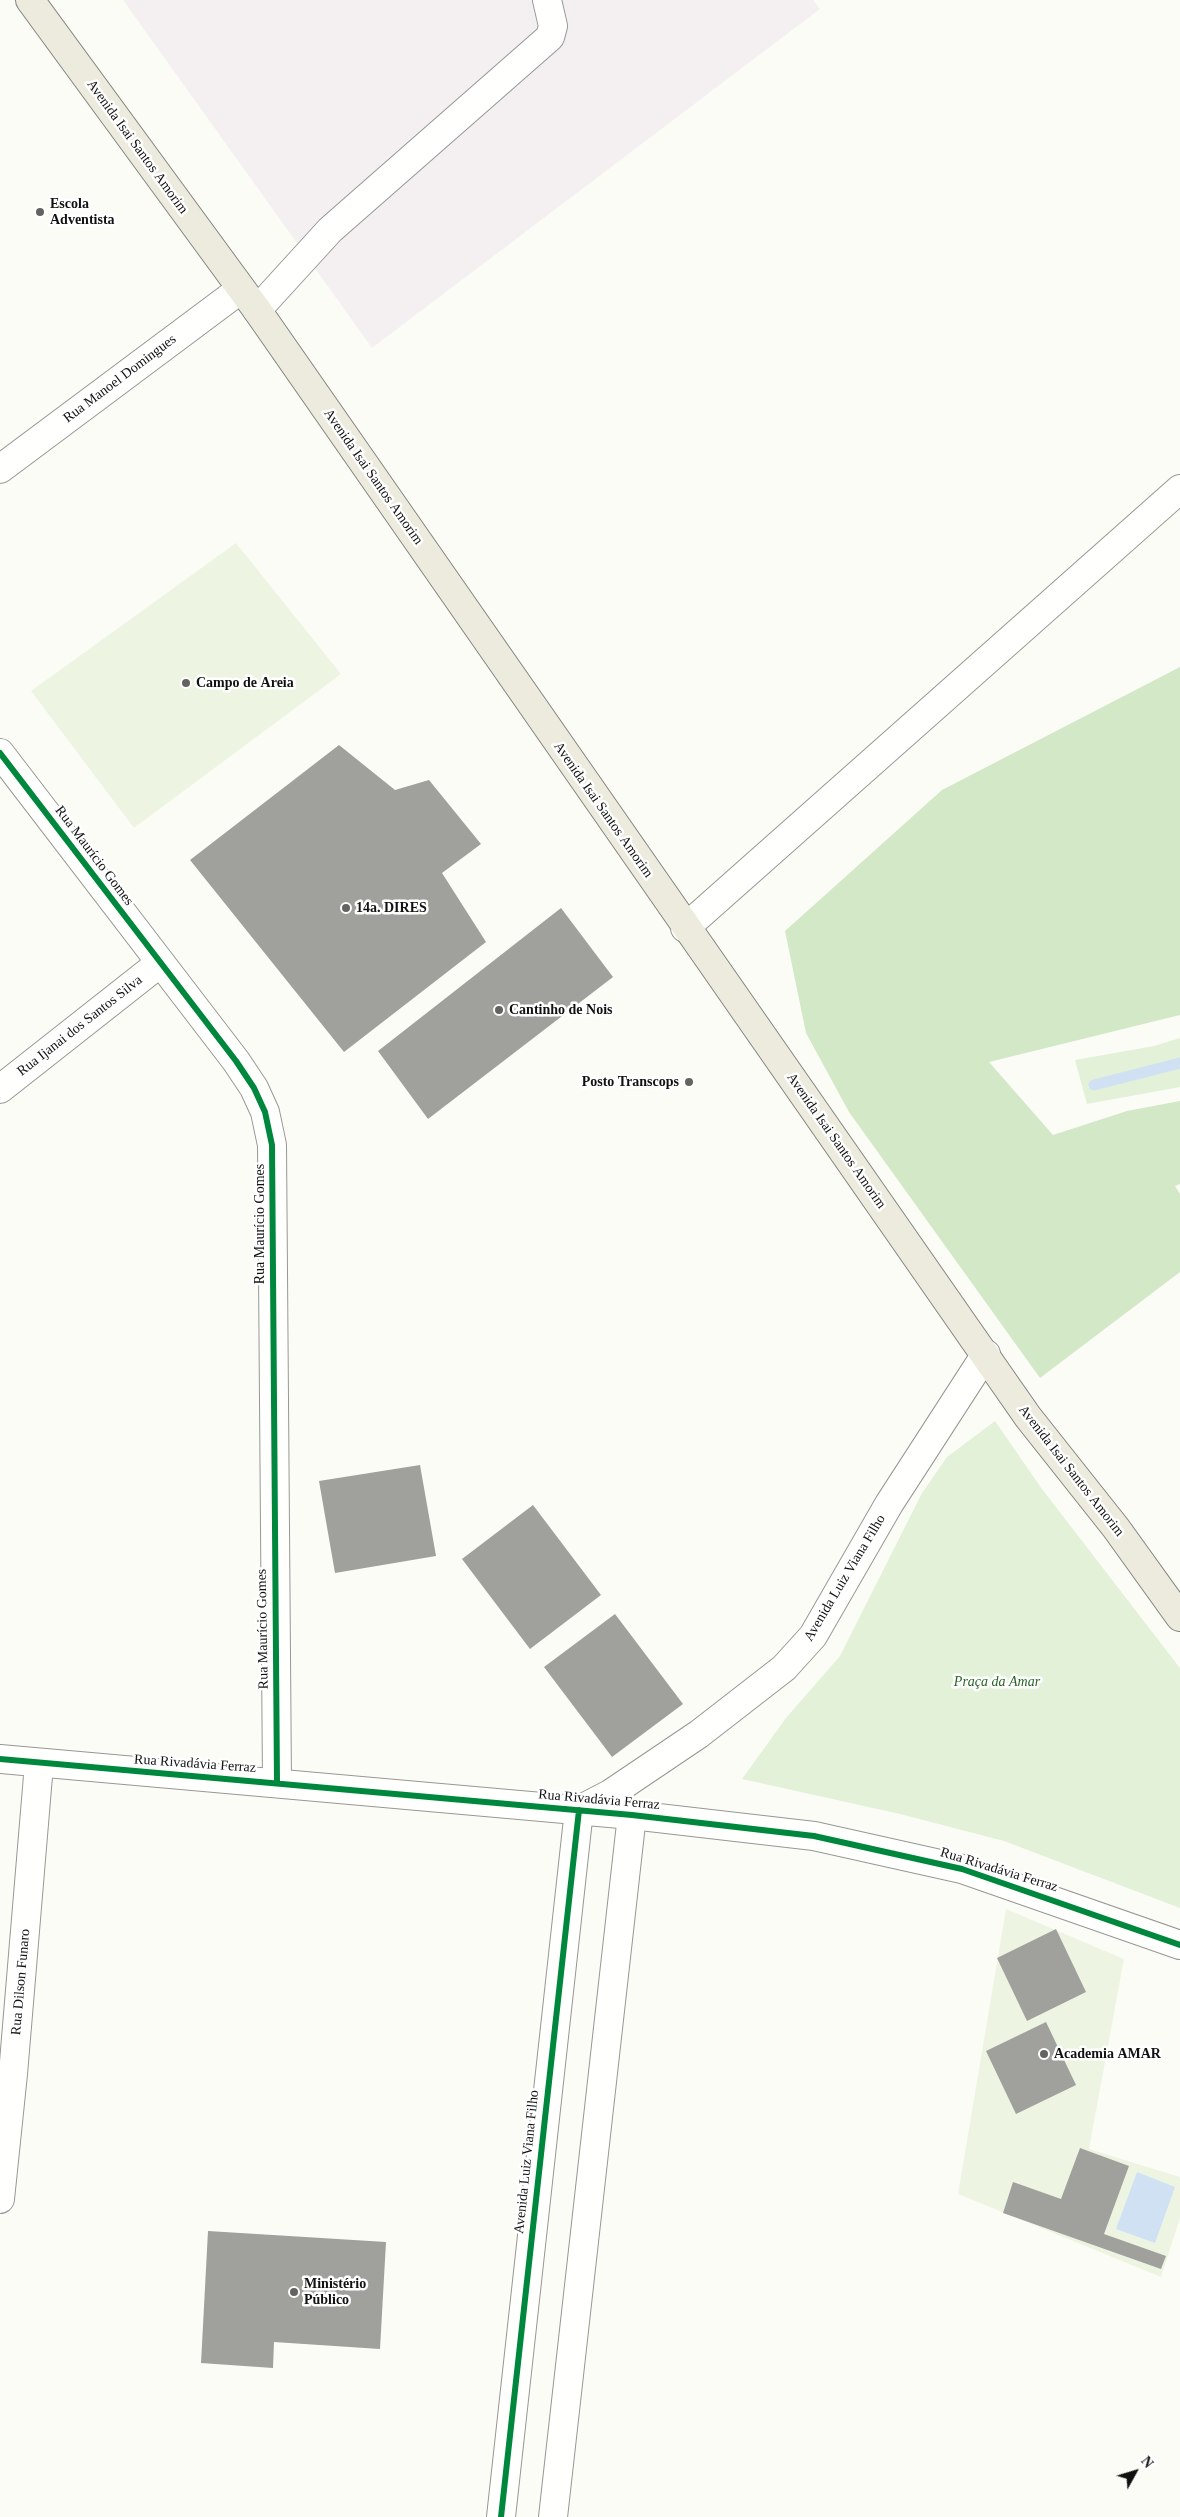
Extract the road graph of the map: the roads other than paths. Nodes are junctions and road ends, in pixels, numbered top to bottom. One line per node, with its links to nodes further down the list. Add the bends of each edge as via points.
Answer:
1 (30, 0): 3 (main road, Avenida Isai Santos Amorim)
2 (547, 0): 3 (street, Rua Manoel Domingues, via 554,26 550,37)
3 (249, 300): 4 (street, Rua Manoel Domingues); 7 (main road, Avenida Isai Santos Amorim)
4 (0, 469)
5 (1179, 487): 7 (street)
6 (0, 753): 8 (street, Rua Maurício Gomes)
7 (685, 928): 10 (main road, Avenida Isai Santos Amorim)
8 (160, 962): 9 (street, Rua Ijanai dos Santos Silva); 14 (street, Rua Maurício Gomes, via 254,1088 265,1112 272,1145)
9 (0, 1089)
10 (986, 1354): 11 (main road, Avenida Isai Santos Amorim, via 1028,1417 1116,1528); 15 (street, Avenida Luiz Viana Filho, via 889,1504 813,1636 784,1668 699,1734)
11 (1180, 1617)
12 (0, 1759): 13 (street, Rua Rivadávia Ferraz)
13 (39, 1764): 14 (street, Rua Rivadávia Ferraz); 19 (street, Rua Dilson Funaro)
14 (277, 1783): 16 (street, Rua Rivadávia Ferraz)
15 (610, 1794): 16 (street, Avenida Luiz Viana Filho); 17 (street)
16 (579, 1810): 17 (street, Rua Rivadávia Ferraz); 20 (street, Avenida Luiz Viana Filho)
17 (632, 1815): 18 (street, Rua Rivadávia Ferraz, via 814,1836 962,1869); 21 (street)
18 (1180, 1945)
19 (0, 2200)
20 (501, 2517)
21 (553, 2517)

